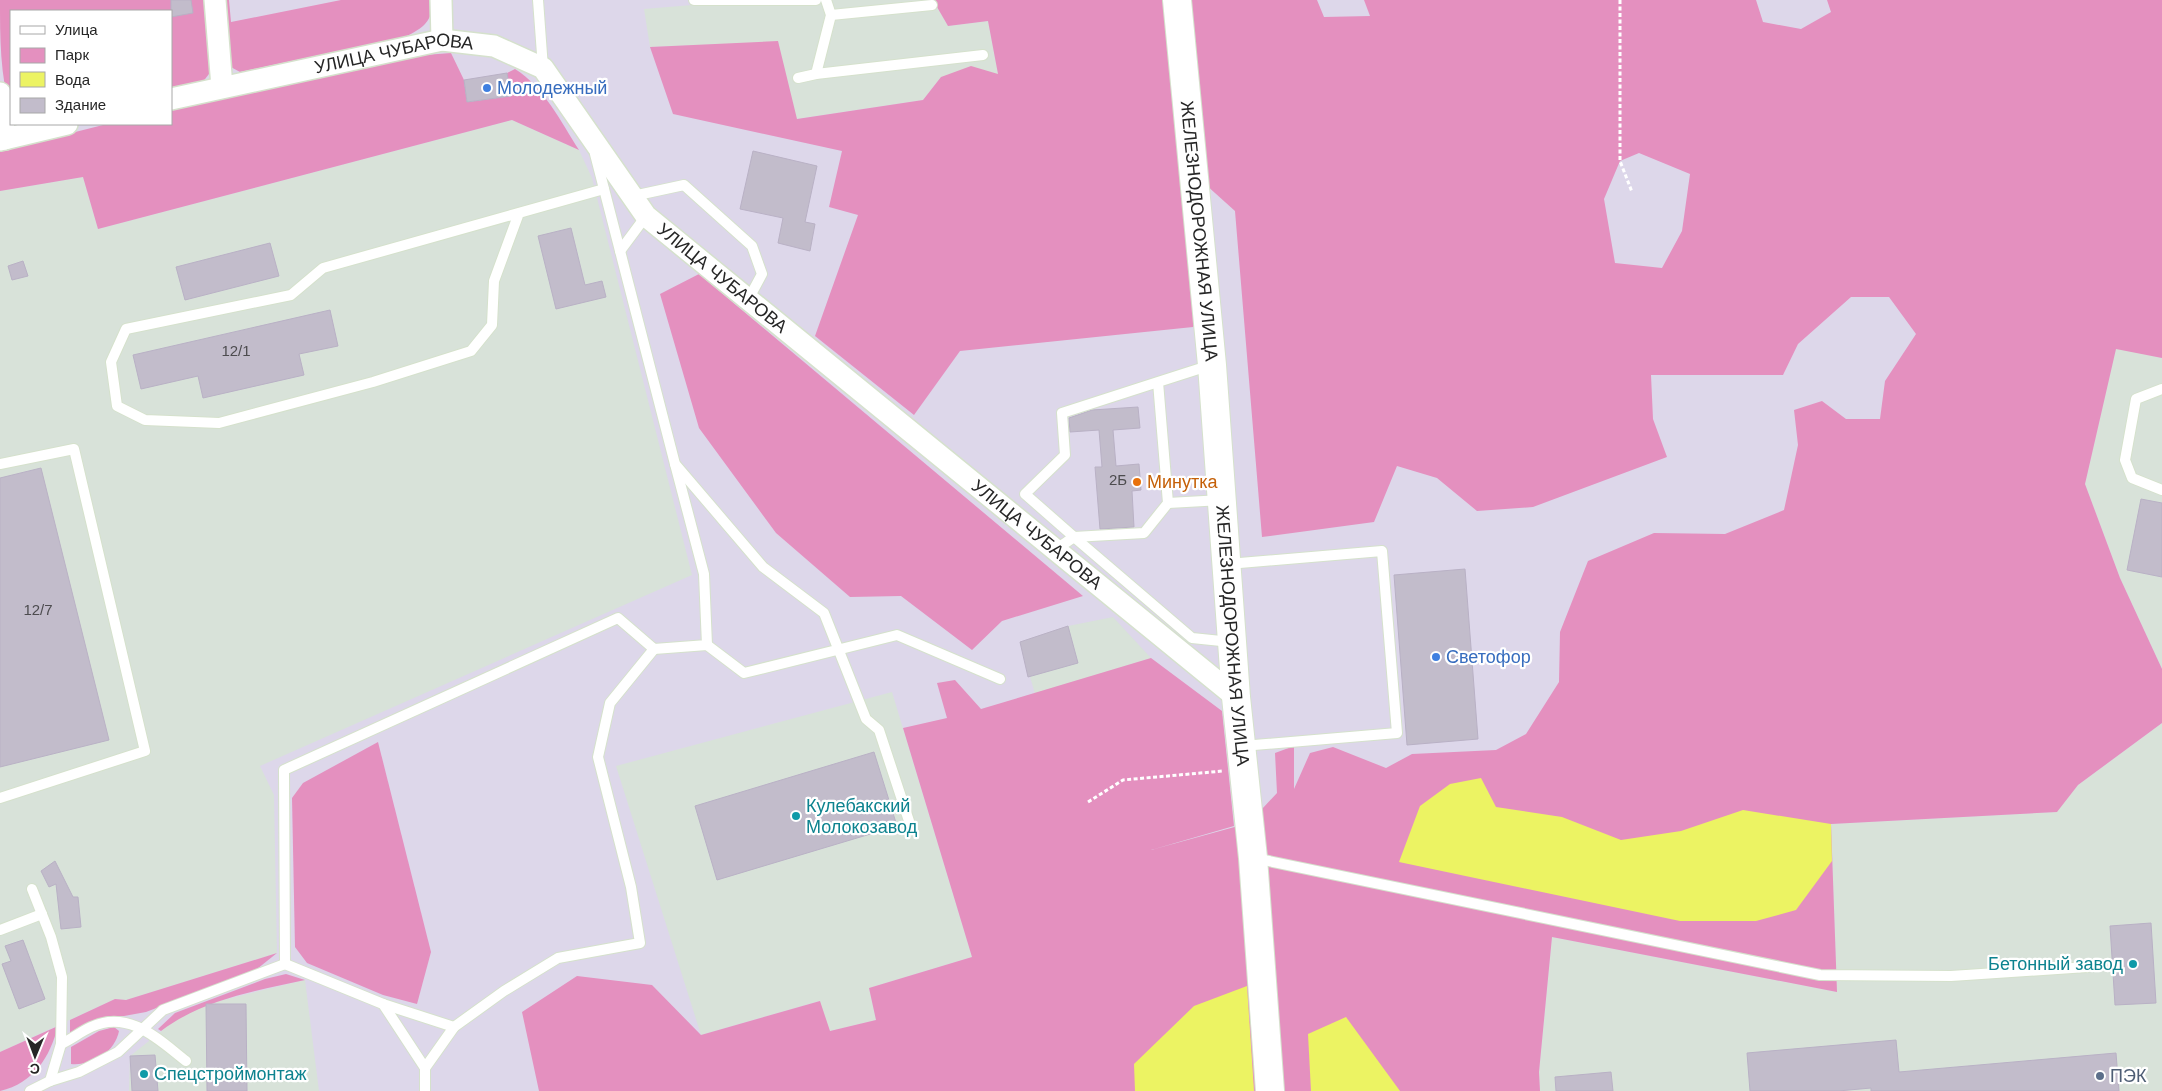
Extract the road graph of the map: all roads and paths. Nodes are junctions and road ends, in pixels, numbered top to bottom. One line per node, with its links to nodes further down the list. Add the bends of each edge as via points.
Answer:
1 (215, 0): 17 (street)
2 (441, 0): 12 (street)
3 (538, 0): 14 (lane)
4 (694, 0): 5 (lane)
5 (731, 0): 6 (lane)
6 (816, 0)
7 (826, 0): 11 (lane)
8 (1177, 0): 30 (street, ЖЕЛЕЗНОДОРОЖНАЯ УЛИЦА)
9 (1620, 0): 24 (path, via 1620,161)
10 (932, 5): 11 (lane)
11 (831, 15): 15 (lane)
12 (442, 40): 14 (street, УЛИЦА ЧУБАРОВА, via 494,46); 17 (street, УЛИЦА ЧУБАРОВА)
13 (983, 55): 15 (lane)
14 (542, 68): 21 (street, УЛИЦА ЧУБАРОВА)
15 (816, 74): 16 (lane)
16 (798, 78)
17 (222, 86): 19 (street, УЛИЦА ЧУБАРОВА)
18 (0, 93): 22 (street)
19 (172, 99)
20 (63, 125): 22 (street)
21 (591, 136): 23 (lane); 25 (street, УЛИЦА ЧУБАРОВА)
22 (3, 139)
23 (604, 189): 26 (lane); 28 (lane)
24 (1632, 192)
25 (633, 196): 27 (street, УЛИЦА ЧУБАРОВА); 29 (lane, via 684,185 752,246 762,274)
26 (519, 213): 26 (lane, via 324,268 291,295 126,329 111,362 118,406 146,420 219,422 373,382 471,351 492,325 494,281)
27 (646, 216): 28 (lane); 29 (street, УЛИЦА ЧУБАРОВА)
28 (620, 251): 34 (lane)
29 (748, 300): 39 (street, УЛИЦА ЧУБАРОВА)
30 (1212, 365): 31 (lane); 36 (street, ЖЕЛЕЗНОДОРОЖНАЯ УЛИЦА)
31 (1158, 382): 37 (lane); 38 (lane, via 1062,413 1065,455 1025,494)
32 (2162, 390): 35 (lane, via 2136,399 2125,460 2132,478)
33 (0, 464): 48 (lane, via 74,449 145,751)
34 (675, 464): 42 (lane, via 704,574); 43 (lane, via 763,567 824,613)
35 (2162, 490)
36 (1222, 500): 37 (lane); 40 (street, ЖЕЛЕЗНОДОРОЖНАЯ УЛИЦА)
37 (1168, 503): 38 (lane, via 1144,533)
38 (1074, 537): 39 (lane); 41 (lane, via 1192,638)
39 (1055, 550): 46 (street, УЛИЦА ЧУБАРОВА)
40 (1226, 564): 41 (street, ЖЕЛЕЗНОДОРОЖНАЯ УЛИЦА); 47 (lane, via 1382,551 1397,733)
41 (1232, 642): 46 (street, ЖЕЛЕЗНОДОРОЖНАЯ УЛИЦА)
42 (707, 645): 43 (lane, via 744,673); 44 (lane)
43 (840, 649): 45 (lane, via 897,635); 50 (lane, via 866,719 879,730)
44 (654, 650): 55 (lane, via 618,618 284,770); 59 (lane, via 610,703 598,757 631,887 640,943 558,958)
45 (1000, 679)
46 (1236, 697): 47 (street, ЖЕЛЕЗНОДОРОЖНАЯ УЛИЦА)
47 (1242, 758): 49 (path, via 1123,780); 51 (street, ЖЕЛЕЗНОДОРОЖНАЯ УЛИЦА)
48 (0, 798)
49 (1088, 802)
50 (909, 821)
51 (1253, 858): 56 (lane, via 1820,975 1951,976); 66 (street, ЖЕЛЕЗНОДОРОЖНАЯ УЛИЦА)
52 (32, 889): 53 (lane)
53 (42, 914): 54 (lane); 60 (lane, via 62,977)
54 (0, 930)
55 (285, 964): 57 (lane); 58 (lane, via 163,1010)
56 (2088, 967)
57 (382, 1004): 59 (lane); 62 (lane)
58 (143, 1027): 60 (lane, via 112,1021 91,1027); 61 (lane); 63 (lane, via 118,1052 80,1072)
59 (454, 1027): 62 (lane)
60 (61, 1044): 63 (lane)
61 (186, 1061)
62 (425, 1068): 65 (lane)
63 (50, 1081): 64 (lane)
64 (30, 1091)
65 (425, 1091)
66 (1270, 1091)

